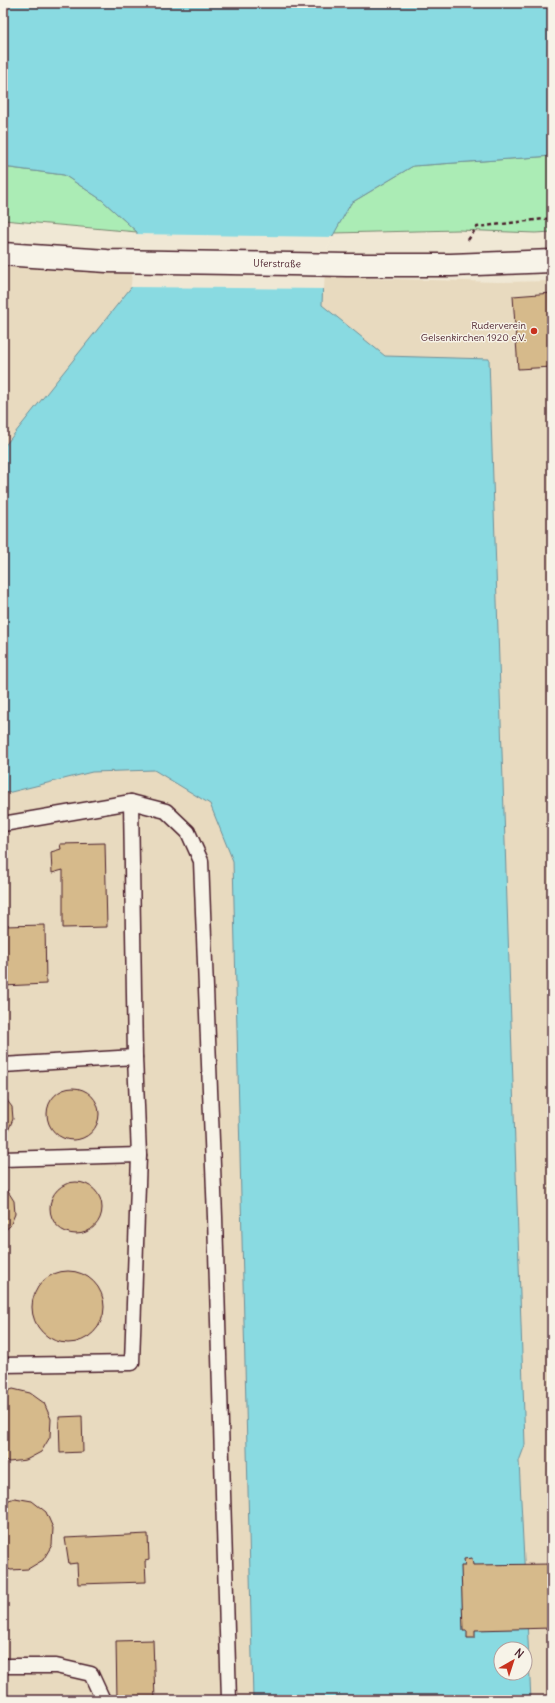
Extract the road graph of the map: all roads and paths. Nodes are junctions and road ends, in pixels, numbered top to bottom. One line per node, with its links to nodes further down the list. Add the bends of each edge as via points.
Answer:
1 (552, 218): 4 (path, via 477,227)
2 (3, 254): 4 (main road, Uferstraße, via 107,261)
3 (552, 261): 4 (main road, Uferstraße)
4 (451, 265)
5 (131, 802): 6 (lane); 7 (lane); 14 (lane, via 166,811 188,832 201,861 215,1217)
6 (3, 824)
7 (135, 1057): 8 (lane); 9 (lane)
8 (3, 1065)
9 (139, 1155): 10 (lane); 11 (lane, via 132,1363)
10 (3, 1159)
11 (3, 1366)
12 (3, 1666): 13 (lane, via 56,1666 91,1674)
13 (103, 1700)
14 (229, 1700)

